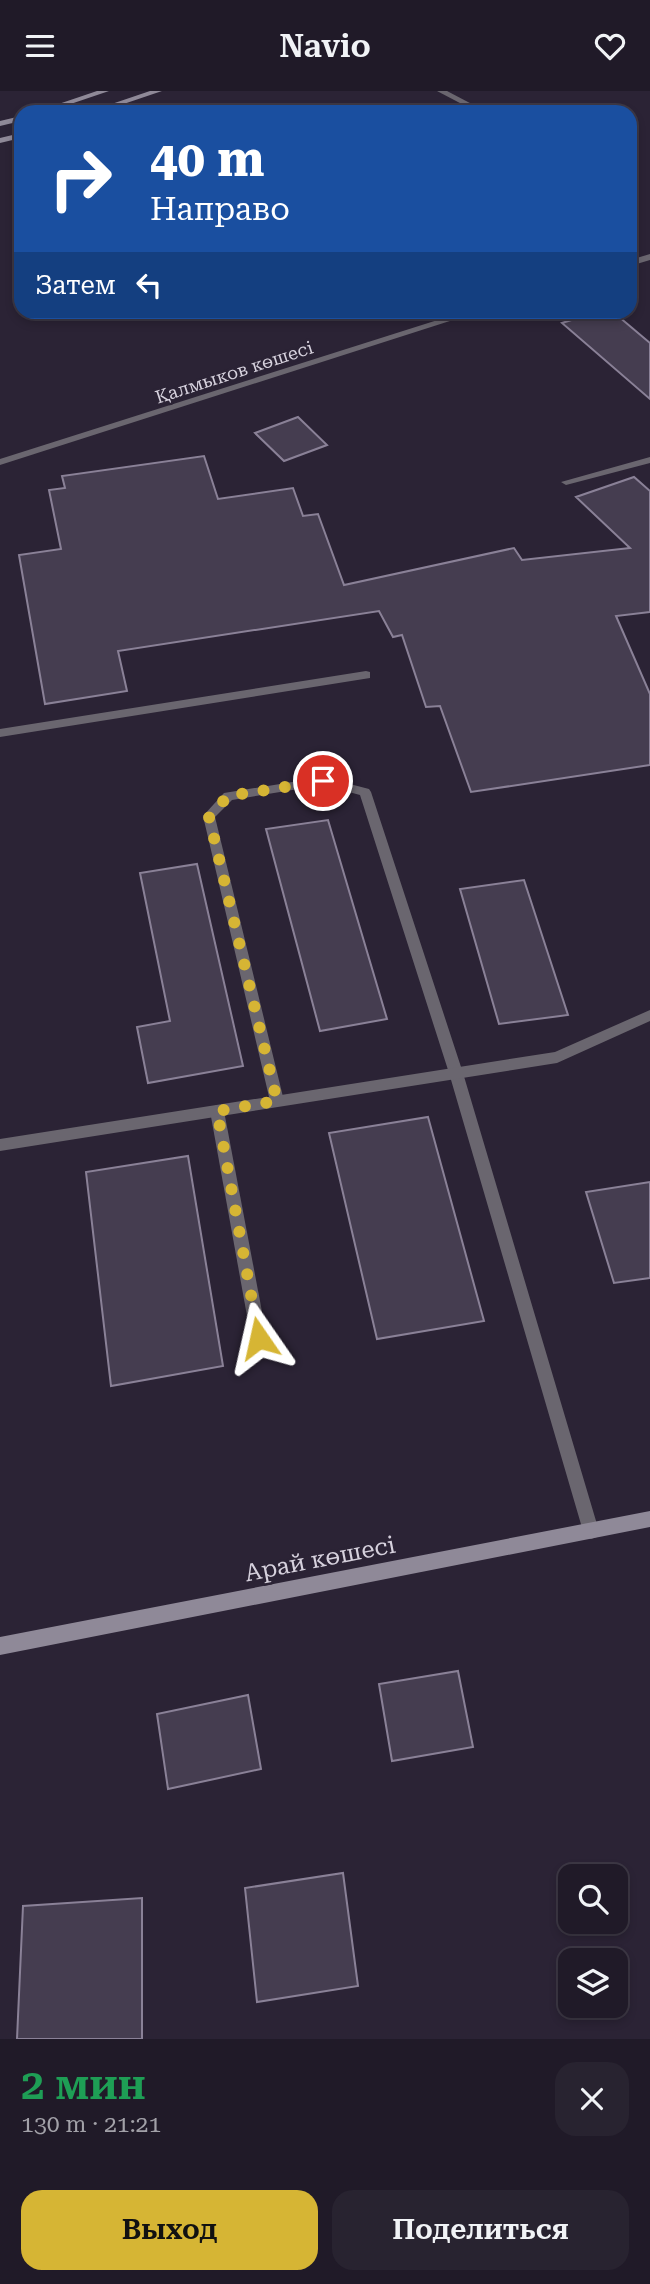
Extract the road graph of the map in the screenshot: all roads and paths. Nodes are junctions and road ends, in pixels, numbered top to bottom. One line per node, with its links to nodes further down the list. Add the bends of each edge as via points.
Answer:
1 (105, 91): 4 (street)
2 (158, 91): 5 (street)
3 (441, 91): 6 (street)
4 (61, 105)
5 (114, 105)
6 (469, 105)
7 (452, 319): 9 (street, Қалмыков көшесі)
8 (650, 460): 10 (street)
9 (0, 462)
10 (566, 482)
11 (366, 675): 12 (street)
12 (0, 733)
13 (650, 1015): 14 (street, via 557,1056)
14 (456, 1073): 15 (street); 15 (street, via 365,792 323,781 228,796 209,817); 20 (street)
15 (277, 1101): 16 (street)
16 (217, 1111): 17 (street); 18 (street)
17 (0, 1145)
18 (259, 1338)
19 (650, 1519): 20 (street, Арай көшесі)
20 (590, 1531): 21 (street, Арай көшесі)
21 (0, 1646)

